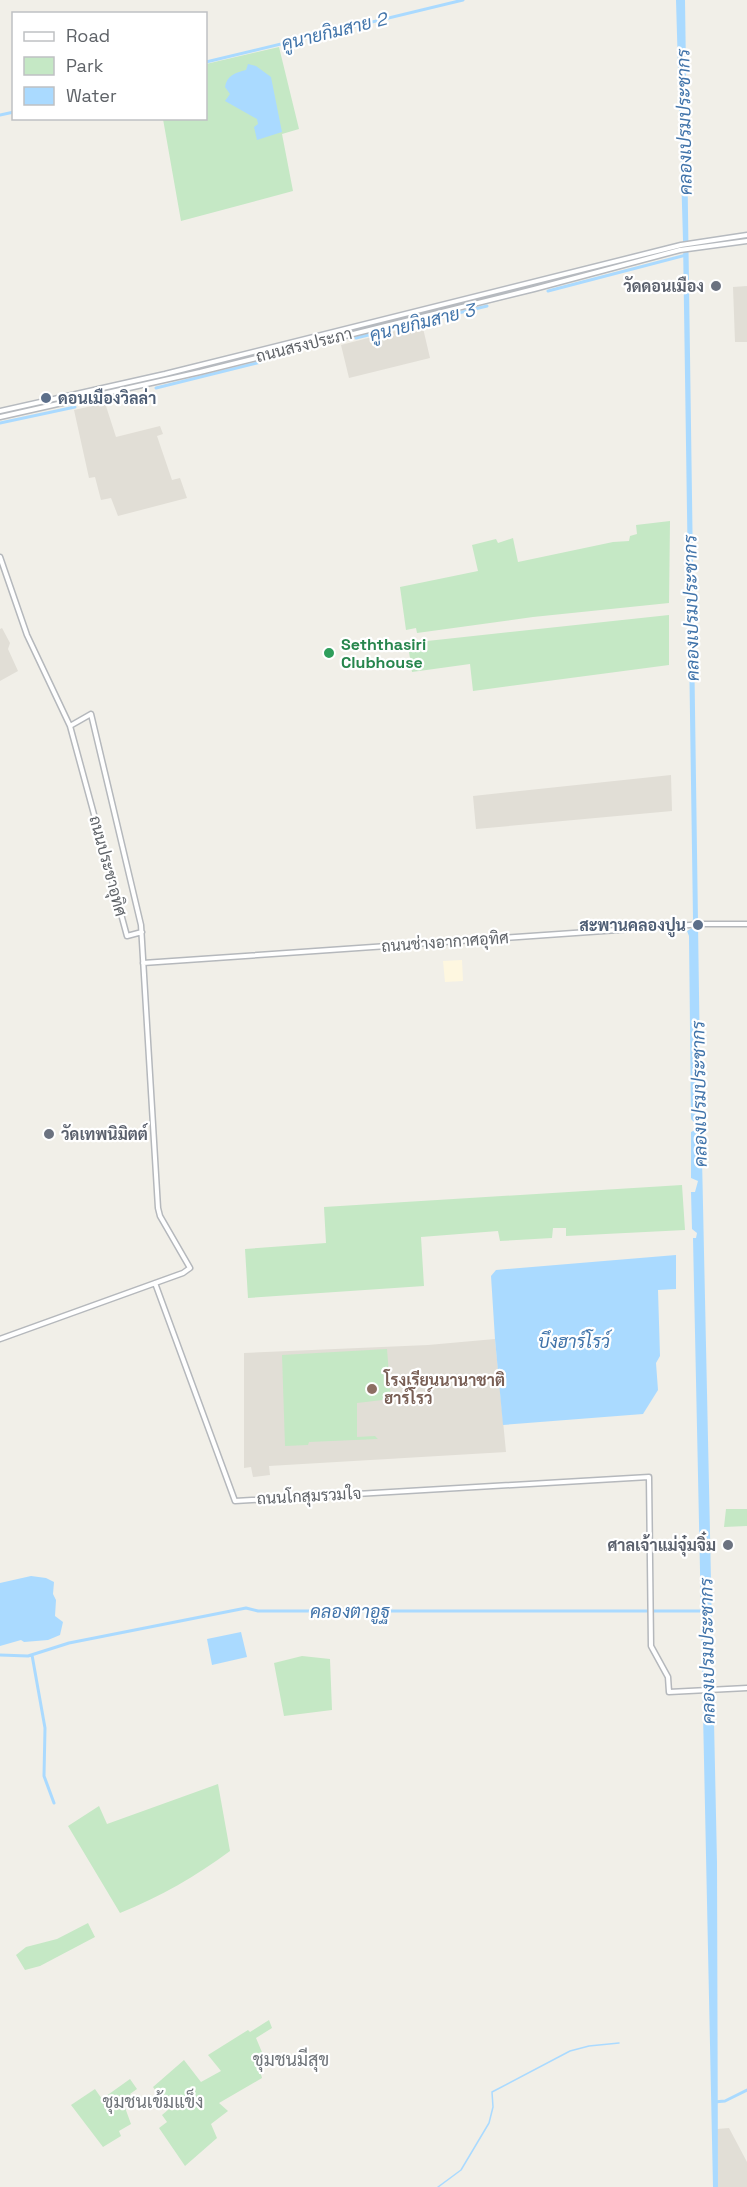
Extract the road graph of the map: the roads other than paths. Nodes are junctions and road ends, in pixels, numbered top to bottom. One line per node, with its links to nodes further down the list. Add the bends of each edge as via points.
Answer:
1 (747, 234): 3 (street, ถนนสรงประภา)
2 (747, 240): 3 (street, ถนนสรงประภา)
3 (697, 244): 4 (street, ถนนสรงประภา)
4 (680, 247): 5 (street, ถนนสรงประภา); 6 (street, ถนนสรงประภา)
5 (442, 305): 6 (street); 7 (street, ถนนสรงประภา)
6 (443, 311): 8 (street, ถนนสรงประภา)
7 (0, 411)
8 (0, 417)
9 (0, 556): 10 (street, ถนนประชาอุทิศ, via 27,635)
10 (70, 726): 12 (street, ถนนประชาอุทิศ, via 127,936); 12 (street, via 91,714)
11 (747, 924): 13 (street, ถนนช่างอากาศอุทิศ)
12 (142, 932): 13 (street, ถนนประชาอุทิศ)
13 (143, 963): 14 (street, ถนนประชาอุทิศ, via 158,1208 190,1268)
14 (155, 1283): 15 (street); 16 (street, ถนนโกสุมรวมใจ, via 234,1501 649,1476 651,1646 668,1677 669,1692)
15 (0, 1340)
16 (747, 1688)

